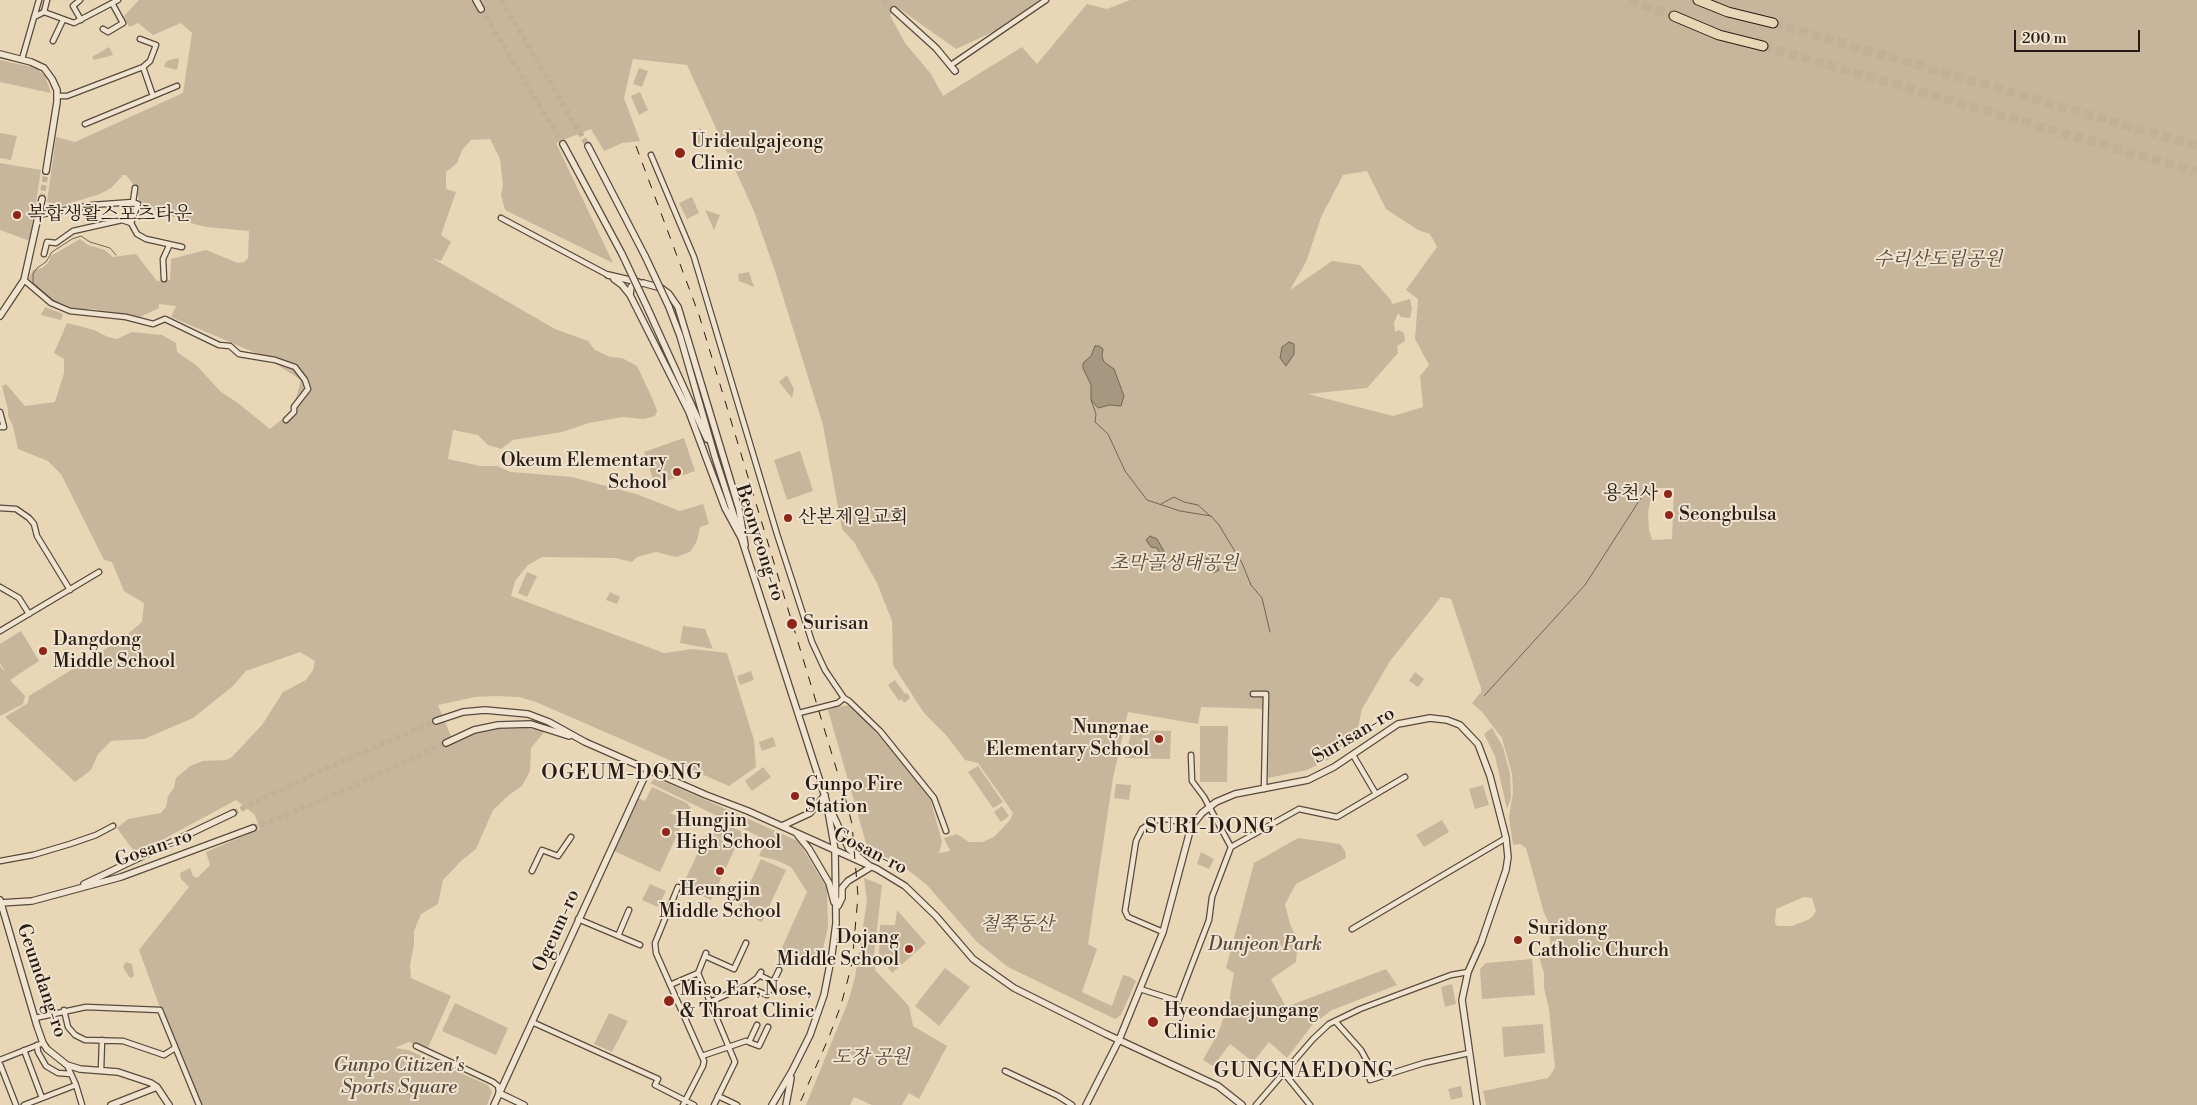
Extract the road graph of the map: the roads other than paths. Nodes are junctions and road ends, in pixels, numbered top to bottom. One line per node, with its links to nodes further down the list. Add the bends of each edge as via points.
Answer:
1 (38, 0): 13 (street)
2 (47, 0): 11 (street)
3 (80, 0): 15 (street, via 73,6)
4 (118, 0): 8 (street)
5 (476, 0): 9 (street)
6 (1046, 0): 23 (street)
7 (1698, 0): 16 (highway, via 1728,12)
8 (112, 3): 15 (street); 17 (street, via 123,23 108,32)
9 (481, 9)
10 (894, 10): 23 (street)
11 (44, 12): 13 (street); 14 (street)
12 (1674, 16): 20 (highway, via 1719,35)
13 (34, 17): 22 (street)
14 (63, 20): 15 (street, via 74,23); 19 (street)
15 (81, 20)
16 (1773, 23)
17 (103, 29)
18 (140, 39): 24 (street, via 156,45 150,61)
19 (53, 42)
20 (1763, 46)
21 (0, 54): 22 (street)
22 (22, 59): 29 (street, via 44,68 57,90)
23 (951, 65): 25 (street)
24 (143, 67): 26 (street); 30 (street)
25 (955, 72)
26 (111, 79): 27 (street); 29 (street, via 66,96)
27 (114, 86)
28 (177, 86): 30 (street)
29 (56, 96): 35 (street)
30 (153, 96): 31 (street)
31 (85, 124)
32 (563, 144): 54 (street, Beonyeong-ro, bridge, via 622,254)
33 (588, 146): 54 (street, Beonyeong-ro, bridge, via 669,307)
34 (651, 155): 63 (street, via 694,258 812,642 825,670)
35 (46, 170)
36 (135, 188): 38 (street)
37 (42, 199): 39 (street)
38 (135, 203): 39 (street, via 92,205); 41 (street)
39 (38, 215): 47 (street)
40 (501, 218): 45 (street)
41 (131, 223): 42 (street, via 137,234 146,240); 44 (street, via 122,220 73,231 56,243 47,242)
42 (168, 246): 43 (street); 46 (street, via 163,259)
43 (182, 247)
44 (44, 254)
45 (608, 275): 48 (street); 49 (street)
46 (164, 279)
47 (24, 280): 50 (street); 52 (street, via 51,303 70,311 117,315 153,324 165,319 219,345 230,346 239,354 295,367 308,389)
48 (643, 283): 49 (street, via 631,286); 56 (street, via 661,288 678,307 739,509)
49 (630, 296): 56 (street, via 688,412 725,508)
50 (0, 316)
51 (0, 412): 53 (street, via 4,427)
52 (286, 420)
53 (0, 427)
54 (715, 457): 56 (street, Beonyeong-ro)
55 (0, 508): 59 (street, via 16,509 29,518)
56 (745, 545): 64 (street, Beonyeong-ro)
57 (99, 572): 59 (street)
58 (0, 587): 60 (street, via 19,598)
59 (70, 590): 60 (street)
60 (29, 614): 61 (street)
61 (0, 631)
62 (1254, 694): 72 (street, via 1266,694)
63 (844, 698): 64 (street, via 838,703); 82 (street, via 880,731 934,798)
64 (799, 713): 74 (street, Beonyeong-ro)
65 (436, 721): 66 (street, Gosan-ro, via 463,712 485,710 528,714)
66 (585, 742): 67 (street, Gosan-ro, via 531,724 498,724 474,730); 70 (street, Gosan-ro)
67 (446, 743)
68 (1191, 755): 76 (street, via 1192,781)
69 (1352, 755): 72 (street, Surisan-ro, via 1308,780); 73 (street); 85 (street, Surisan-ro, via 1403,722 1430,718 1460,725 1474,739 1485,758)
70 (648, 769): 79 (street, Gosan-ro); 96 (street, Ogeum-ro)
71 (1405, 777): 73 (street)
72 (1264, 789): 76 (street, Surisan-ro, via 1235,794)
73 (1376, 794): 86 (street, via 1337,817 1299,810)
74 (825, 795): 75 (street, Beonyeong-ro); 79 (street, via 810,814)
75 (828, 805): 87 (street, Beonyeong-ro); 89 (street, via 849,849)
76 (1209, 807): 80 (street, Surisan-ro); 86 (street)
77 (233, 813): 92 (street, Gosan-ro)
78 (113, 826): 88 (street, via 33,856)
79 (782, 826): 83 (street, Gosan-ro)
80 (1192, 826): 98 (street, Surisan-ro); 98 (street, via 1168,819 1155,820 1142,829 1136,841 1125,911 1128,917)
81 (253, 828): 92 (street, Gosan-ro, via 120,877)
82 (946, 831)
83 (796, 833): 87 (street, Gosan-ro); 94 (street, via 829,883)
84 (571, 837): 90 (street, via 558,856 542,850)
85 (1506, 838): 97 (street); 103 (street, Surisan-ro, via 1506,870)
86 (1231, 847): 108 (street, via 1212,897 1209,920 1178,1001)
87 (835, 850): 89 (street, Gosan-ro); 94 (street, Beonyeong-ro)
88 (0, 861)
89 (871, 867): 94 (street, via 848,880); 117 (street, Gosan-ro, via 906,886 973,959 993,974 1014,988)
90 (532, 871)
91 (678, 887): 106 (street, via 655,943)
92 (63, 892): 93 (street, Gosan-ro, via 32,901)
93 (0, 902): 111 (street, Geumdang-ro)
94 (836, 909): 130 (street, Beonyeong-ro, via 824,995 810,1035)
95 (629, 910): 99 (street)
96 (578, 919): 99 (street); 113 (street, Ogeum-ro)
97 (1352, 929)
98 (1163, 932): 108 (street, Surisan-ro)
99 (618, 936): 101 (street)
100 (746, 942): 104 (street, via 734,969 706,955)
101 (640, 945)
102 (779, 970): 105 (street)
103 (1468, 972): 112 (street, via 1425,984); 124 (street, Surisan-ro, via 1462,1000)
104 (698, 973): 106 (street); 109 (street)
105 (773, 982): 107 (street, via 760,974); 107 (street, via 767,995)
106 (670, 984): 125 (street)
107 (746, 986): 109 (street)
108 (1140, 989): 117 (street, Surisan-ro)
109 (710, 1002): 121 (street)
110 (64, 1010): 111 (street); 116 (street, via 68,1027 75,1036); 122 (street, via 86,1007 160,1010)
111 (35, 1018): 119 (street, Geumdang-ro)
112 (1335, 1021): 124 (street, via 1361,1050 1370,1080 1433,1060); 132 (street, via 1313,1039)
113 (532, 1022): 136 (street, Ogeum-ro); 140 (street, via 658,1079 655,1085)
114 (757, 1025): 118 (street)
115 (768, 1028): 118 (street, via 759,1046)
116 (102, 1040): 122 (street, via 123,1041 164,1055); 129 (street)
117 (1119, 1040): 155 (street, Surisan-ro); 156 (street, Gosan-ro, via 1218,1086)
118 (749, 1042): 121 (street, via 746,1040)
119 (40, 1044): 123 (street); 128 (street, Geumdang-ro); 133 (street, via 38,1052 46,1066 58,1073)
120 (416, 1046): 136 (street, via 493,1082 498,1086)
121 (728, 1047): 125 (street); 137 (street, via 735,1062)
122 (175, 1048): 146 (street)
123 (24, 1050): 126 (street); 138 (street)
124 (1469, 1053): 159 (street, Surisan-ro)
125 (702, 1056): 140 (street, via 703,1066)
126 (0, 1060)
127 (0, 1064): 141 (street)
128 (67, 1066): 129 (street); 133 (street)
129 (101, 1070): 135 (street, via 128,1074)
130 (792, 1071): 152 (street, Beonyeong-ro); 153 (street, Beonyeong-ro)
131 (1004, 1071): 154 (street)
132 (1284, 1073): 157 (street); 158 (street)
133 (71, 1074): 134 (street)
134 (76, 1085): 138 (street); 143 (street)
135 (157, 1088): 139 (street); 145 (street)
136 (499, 1094): 147 (street, Ogeum-ro); 148 (street)
137 (718, 1096): 150 (street); 151 (street)
138 (42, 1098): 142 (street)
139 (125, 1103): 144 (street)
140 (684, 1103): 149 (street)
141 (16, 1105)
142 (24, 1105)
143 (82, 1105)
144 (111, 1105)
145 (169, 1105)
146 (200, 1105)
147 (494, 1105)
148 (524, 1105)
149 (694, 1105)
150 (714, 1105)
151 (737, 1105)
152 (772, 1105)
153 (786, 1105)
154 (1072, 1105)
155 (1086, 1105)
156 (1242, 1105)
157 (1256, 1105)
158 (1310, 1105)
159 (1477, 1105)

